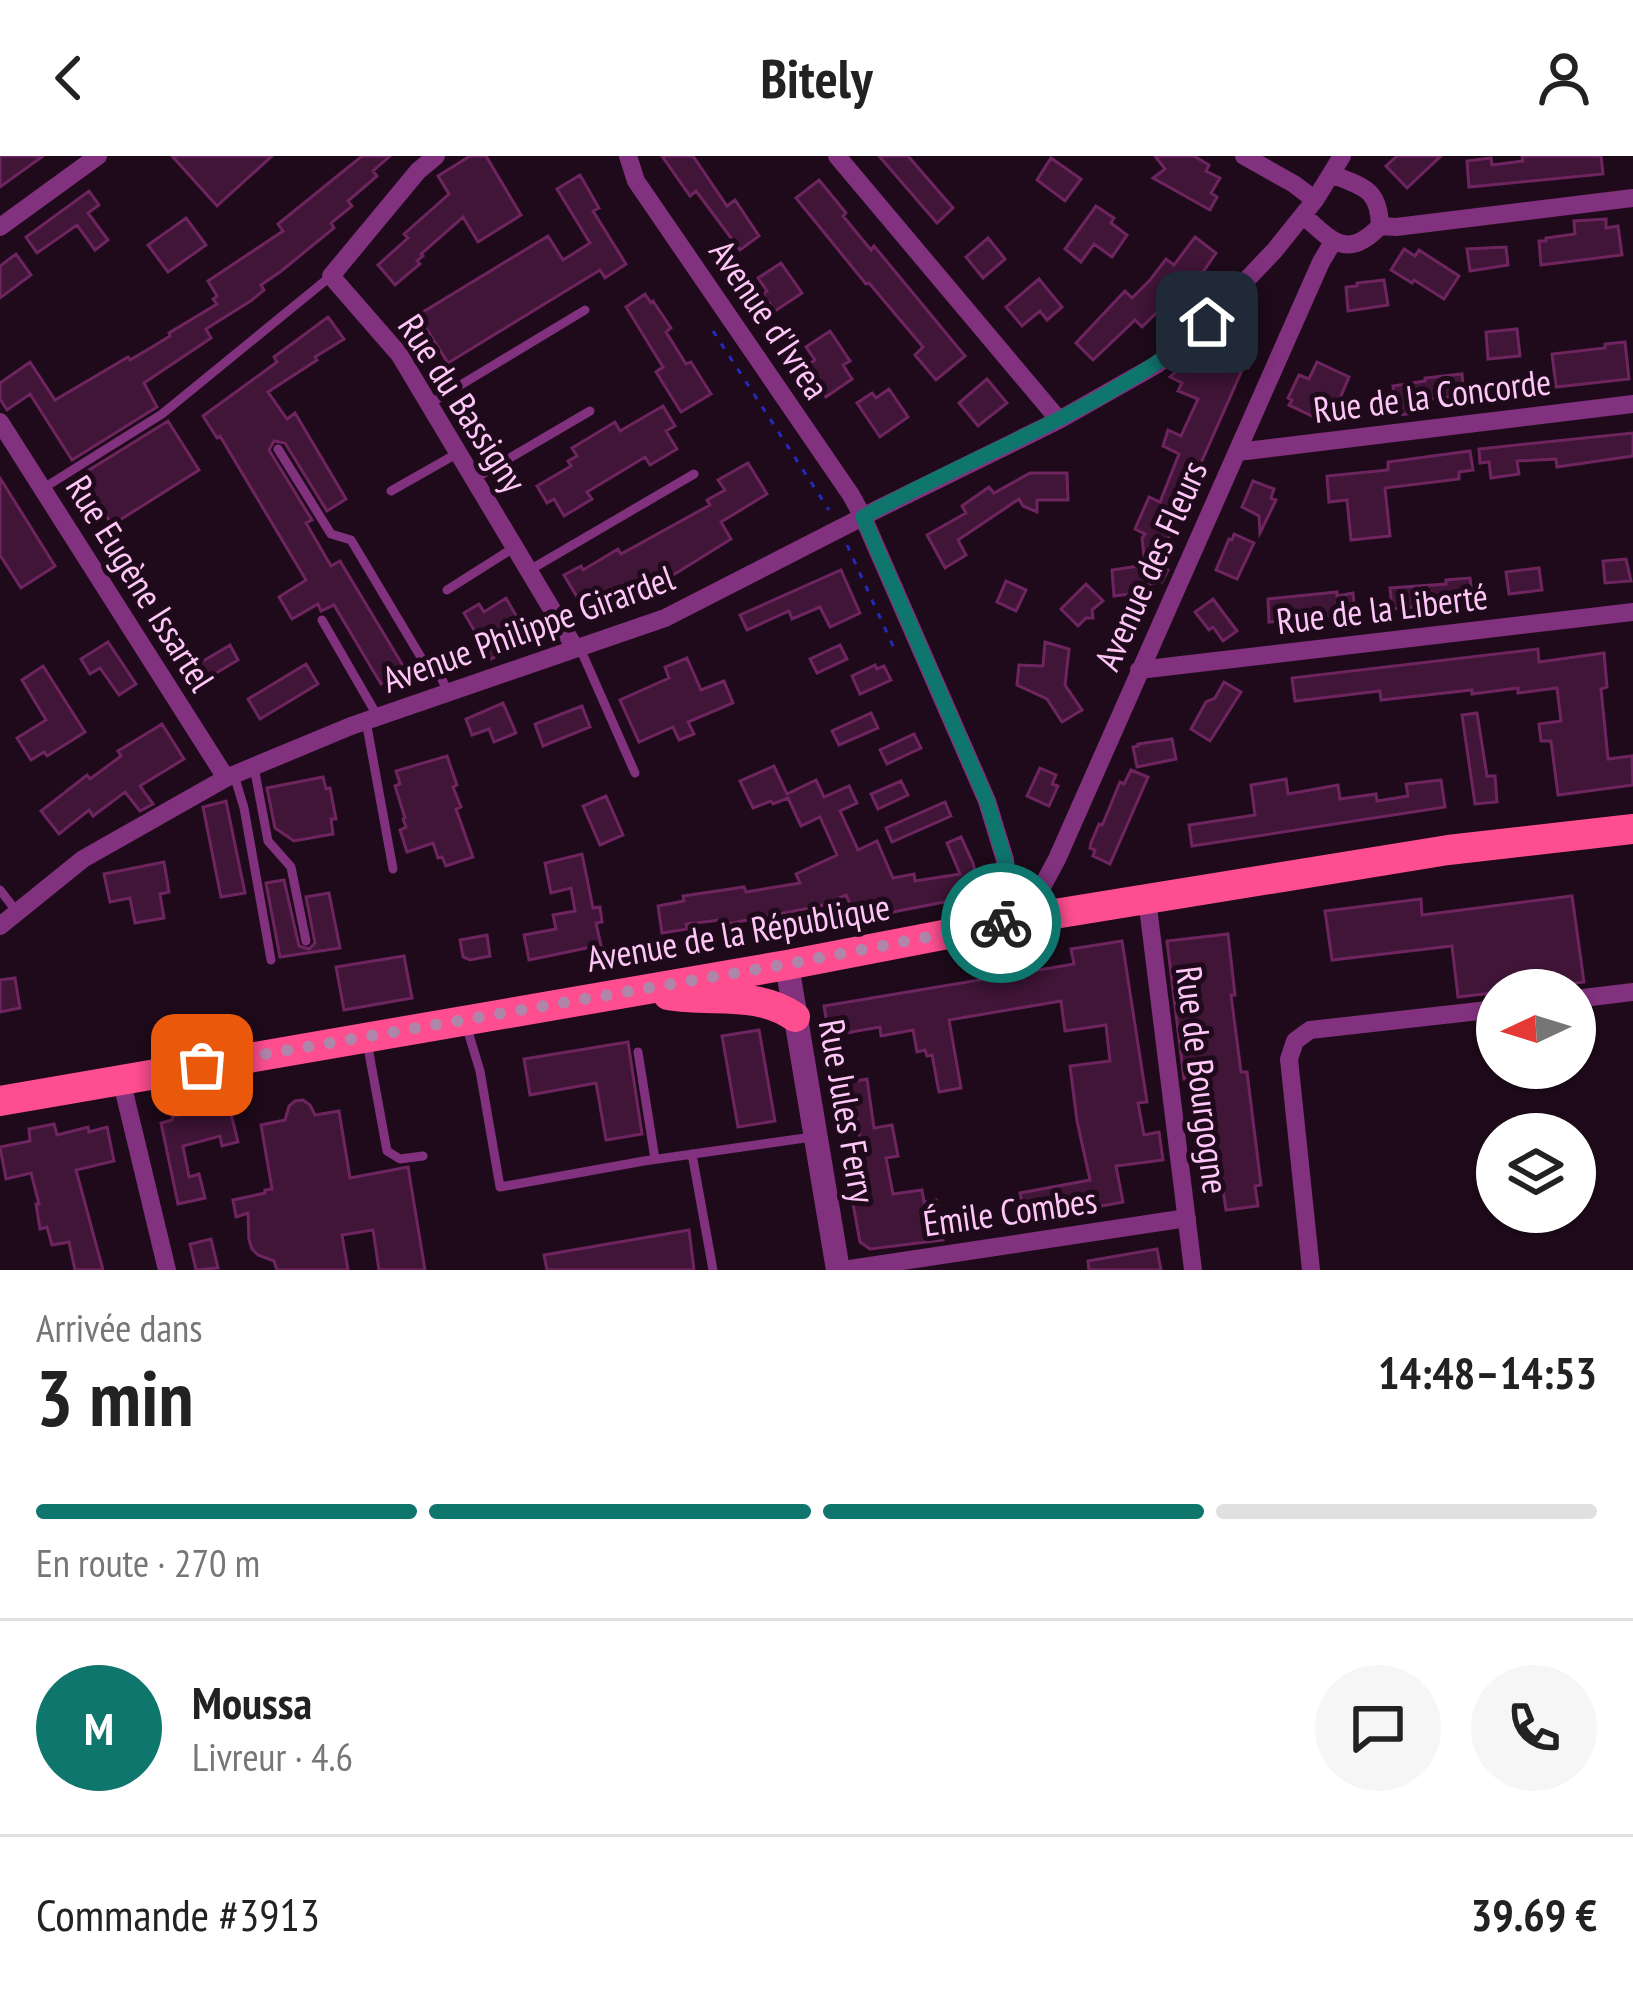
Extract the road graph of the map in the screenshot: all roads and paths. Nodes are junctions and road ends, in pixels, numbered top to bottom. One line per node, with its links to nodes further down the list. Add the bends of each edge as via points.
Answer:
1 (98, 156): 11 (street)
2 (436, 156): 13 (street)
3 (628, 156): 28 (street, Avenue d'Ivrea, via 636,181)
4 (837, 156): 19 (street)
5 (1244, 156): 9 (street, via 1294,184)
6 (1342, 156): 7 (street, Avenue Philippe Girardel)
7 (1331, 175): 9 (street, Avenue Philippe Girardel); 10 (street, via 1369,190)
8 (1633, 198): 10 (street)
9 (1309, 207): 12 (street); 19 (street, Avenue Philippe Girardel, via 1189,340)
10 (1380, 226): 12 (street, via 1360,243)
11 (0, 227)
12 (1333, 242): 22 (street, Avenue des Fleurs)
13 (331, 276): 16 (street, Rue du Bassigny, via 399,354); 26 (lane, via 162,414)
14 (585, 310): 16 (lane)
15 (711, 329): 29 (path)
16 (429, 404): 23 (street, Rue du Bassigny)
17 (1633, 404): 22 (street, Rue de la Concorde)
18 (590, 411): 25 (lane)
19 (1059, 420): 28 (street, Avenue Philippe Girardel)
20 (0, 422): 26 (street, Rue Eugène Issartel)
21 (278, 449): 38 (lane, via 331,534 351,540)
22 (1238, 452): 37 (street, Avenue des Fleurs)
23 (458, 453): 25 (street, Rue du Bassigny); 27 (lane)
24 (694, 474): 31 (lane)
25 (474, 479): 30 (street, Rue du Bassigny)
26 (42, 489): 42 (street, Rue Eugène Issartel)
27 (391, 491)
28 (863, 517): 29 (street, Avenue Philippe Girardel); 36 (street, Avenue d'Ivrea)
29 (839, 529): 35 (street, Avenue Philippe Girardel, via 665,618); 36 (path, via 893,646)
30 (514, 548): 31 (street, Rue du Bassigny); 32 (lane)
31 (528, 571): 35 (street, Rue du Bassigny)
32 (447, 590)
33 (1633, 612): 37 (street, Rue de la Liberté)
34 (322, 620): 39 (lane)
35 (577, 647): 38 (street, Avenue Philippe Girardel); 41 (lane)
36 (926, 662): 48 (street, Avenue d'Ivrea, via 987,801)
37 (1139, 670): 48 (street, Avenue des Fleurs)
38 (448, 692): 39 (street, Avenue Philippe Girardel)
39 (372, 719): 40 (street, Avenue Philippe Girardel); 44 (lane)
40 (254, 767): 42 (street, Avenue Philippe Girardel); 50 (lane, via 268,841 294,869)
41 (635, 773)
42 (230, 777): 47 (street, Avenue Philippe Girardel, via 83,859); 51 (lane, via 244,808)
43 (1633, 829): 46 (main road, Avenue de la République)
44 (393, 869)
45 (0, 890): 47 (lane)
46 (1147, 899): 48 (main road, Avenue de la République); 67 (street, Rue de Bourgogne)
47 (17, 912): 49 (street, Avenue Philippe Girardel)
48 (1025, 919): 52 (main road, Avenue de la République)
49 (0, 926)
50 (306, 941)
51 (271, 960)
52 (787, 964): 53 (main road, Avenue de la République); 57 (street, Rue Jules Ferry)
53 (639, 990): 57 (main road, via 756,1000); 58 (main road, Avenue de la République)
54 (1633, 992): 55 (street)
55 (1596, 996)
56 (1476, 1012): 72 (street, via 1310,1030 1295,1041 1289,1059)
57 (795, 1017): 63 (street, Rue Jules Ferry)
58 (464, 1020): 59 (main road, Avenue de la République); 66 (lane, via 500,1187)
59 (366, 1037): 61 (main road, Avenue de la République); 65 (lane, via 387,1151 400,1159)
60 (638, 1052): 66 (lane)
61 (121, 1079): 62 (main road, Avenue de la République); 68 (street)
62 (0, 1101)
63 (818, 1136): 64 (lane); 70 (street, Rue Jules Ferry)
64 (692, 1154): 66 (lane); 69 (lane)
65 (423, 1156)
66 (655, 1159)
67 (1187, 1218): 70 (street, Émile Combes); 71 (street, Rue de Bourgogne)
68 (167, 1270)
69 (713, 1270)
70 (840, 1270)
71 (1193, 1270)
72 (1311, 1270)

